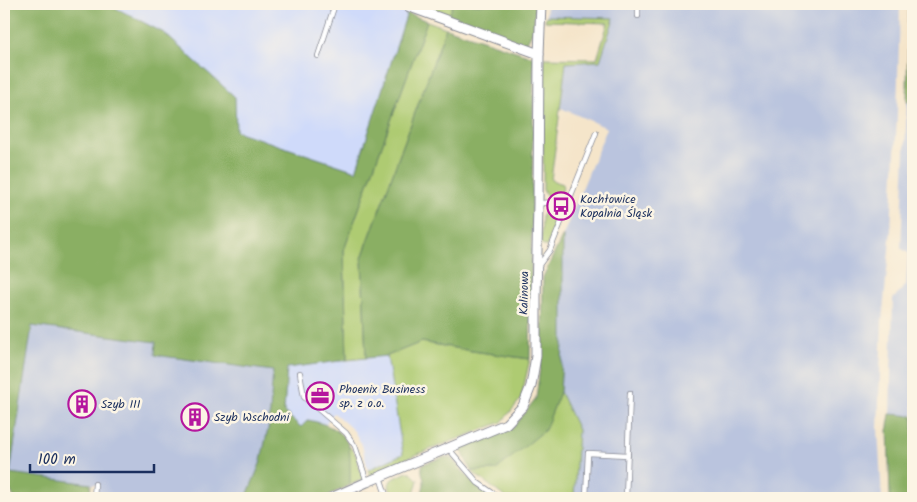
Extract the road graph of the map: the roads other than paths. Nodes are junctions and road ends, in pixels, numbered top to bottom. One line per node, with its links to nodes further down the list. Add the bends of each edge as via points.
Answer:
1 (335, 4): 7 (lane)
2 (402, 4): 6 (street)
3 (541, 4): 6 (street, Kalinowa)
4 (638, 4): 5 (lane)
5 (638, 16)
6 (538, 54): 9 (street, Kalinowa)
7 (318, 56)
8 (596, 133): 10 (lane)
9 (538, 204): 10 (lane, via 554,202 561,206); 11 (street, Kalinowa)
10 (564, 215): 11 (lane, via 550,250)
11 (537, 268): 14 (street, Kalinowa, via 536,356 532,386 523,406 506,424)
12 (300, 373): 17 (lane, via 304,397 346,433 355,446)
13 (630, 392): 15 (lane)
14 (448, 448): 16 (street, Kalinowa); 24 (lane, via 478,483)
15 (628, 455): 25 (lane, via 588,453); 26 (lane)
16 (380, 476): 17 (street, Kalinowa); 23 (lane)
17 (367, 482): 22 (street, Kalinowa)
18 (95, 484): 21 (lane)
19 (4, 495): 20 (lane)
20 (7, 498)
21 (94, 498)
22 (331, 498)
23 (387, 498)
24 (500, 498)
25 (586, 498)
26 (626, 498)

